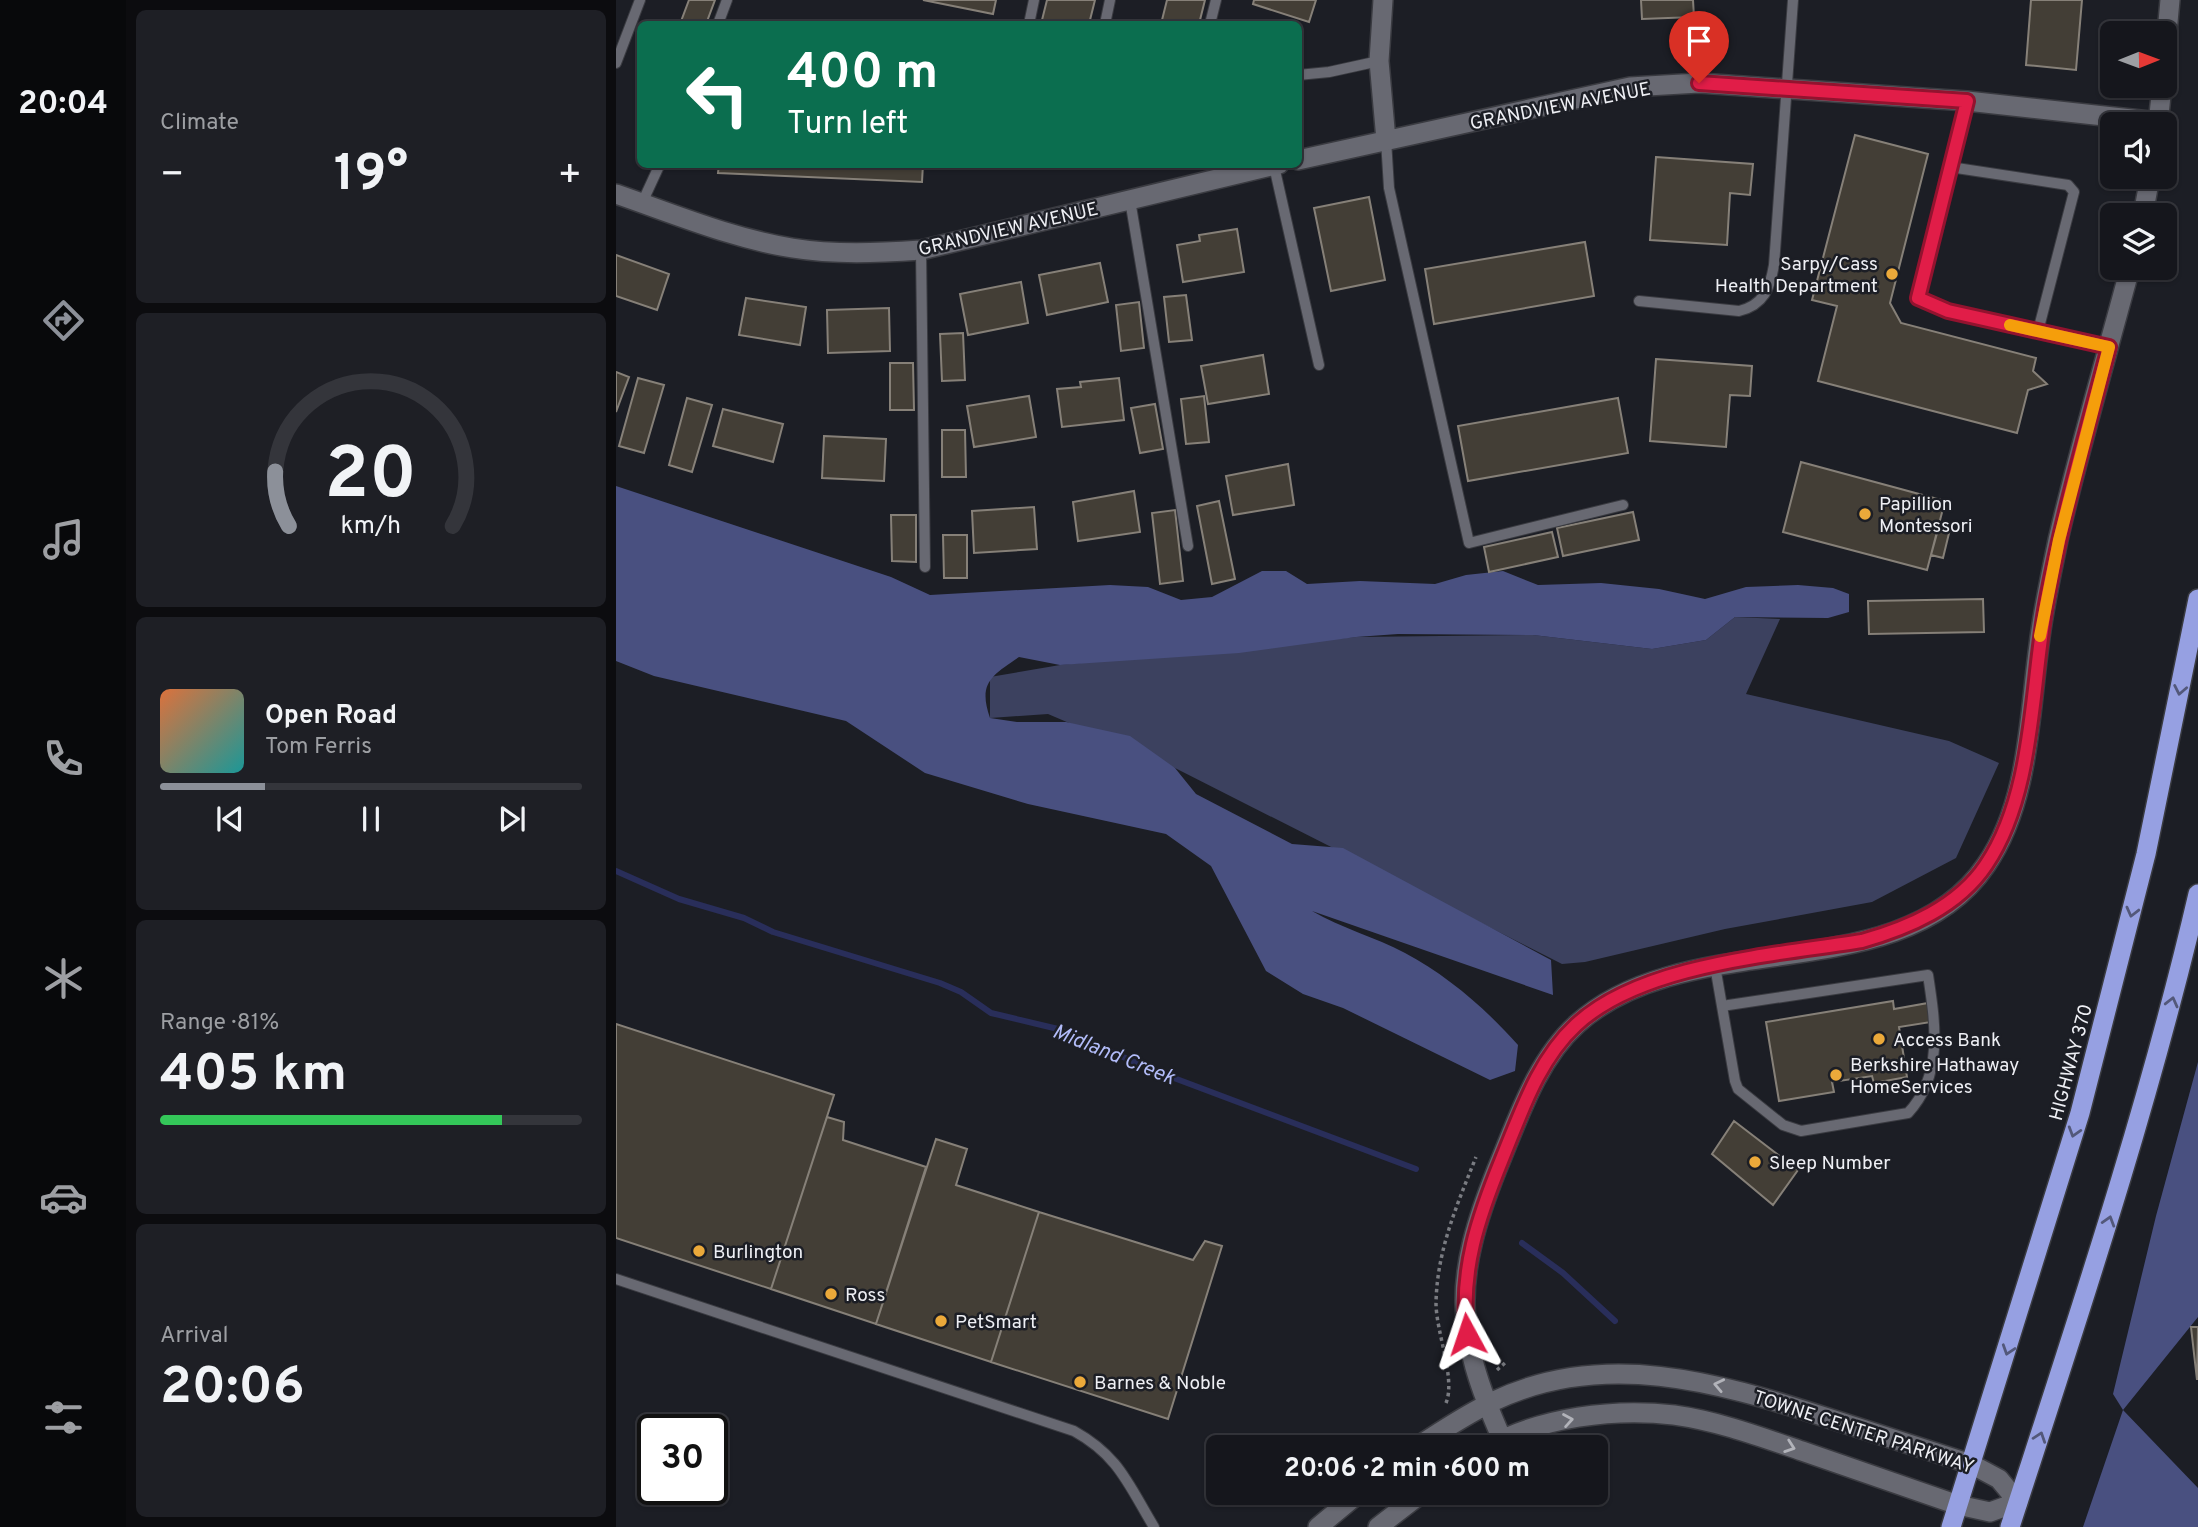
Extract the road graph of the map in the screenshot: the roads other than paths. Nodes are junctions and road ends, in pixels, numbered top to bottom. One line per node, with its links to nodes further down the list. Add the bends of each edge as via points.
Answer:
1 (640, 0): 15 (lane)
2 (727, 0): 9 (lane)
3 (1034, 0): 10 (lane)
4 (1110, 0): 11 (lane)
5 (1216, 0): 12 (lane)
6 (1383, 0): 16 (street)
7 (1793, 0): 19 (lane)
8 (2170, 0): 13 (street)
9 (719, 21)
10 (1030, 21)
11 (1106, 21)
12 (1211, 21)
13 (2168, 21)
14 (616, 25): 15 (lane)
15 (628, 30): 17 (lane)
16 (1378, 61): 18 (lane); 22 (street)
17 (616, 63)
18 (1302, 75)
19 (1786, 88): 20 (street, GRANDVIEW AVENUE); 22 (street, GRANDVIEW AVENUE, via 1699,83 1630,87); 33 (lane, via 1774,265 1765,296 1755,307 1739,311)
20 (1967, 101): 21 (street, GRANDVIEW AVENUE); 24 (lane)
21 (2100, 116)
22 (1386, 140): 23 (street, GRANDVIEW AVENUE); 37 (lane, via 1389,188 1469,543)
23 (1302, 159)
24 (1950, 167): 34 (lane, via 1918,298 1948,311); 34 (lane, via 2068,185 2074,192)
25 (658, 168): 30 (lane)
26 (1264, 168): 29 (street, GRANDVIEW AVENUE)
27 (1278, 168): 36 (lane)
28 (616, 194): 30 (street, GRANDVIEW AVENUE)
29 (1130, 200): 31 (street, GRANDVIEW AVENUE); 38 (lane)
30 (642, 203): 31 (street, GRANDVIEW AVENUE, via 719,231 792,248 861,254)
31 (921, 250): 39 (lane)
32 (2127, 280): 35 (street)
33 (1639, 301)
34 (2038, 331): 35 (lane)
35 (2109, 347): 42 (street, via 2059,540 2017,789 2008,822 1985,867 1938,909 1891,933)
36 (1319, 365)
37 (1623, 505)
38 (1188, 546)
39 (925, 567)
40 (2198, 599): 49 (highway, HIGHWAY 370, one-way to 49, via 2146,854 2080,1113)
41 (2198, 894): 50 (highway, one-way to 41, via 2156,1066)
42 (1715, 966): 43 (lane); 45 (street, via 1640,985 1597,1008 1560,1044 1524,1103 1480,1212 1465,1273 1467,1334)
43 (1722, 1006): 43 (lane, via 1738,1089 1791,1130 1908,1113 1917,1103 1937,1040 1927,975)
44 (616, 1279): 54 (lane, via 1074,1431 1115,1461)
45 (1487, 1405): 46 (street, TOWNE CENTER PARKWAY); 47 (street); 49 (street, TOWNE CENTER PARKWAY, one-way to 45, via 1750,1392 1653,1374 1612,1373 1549,1382)
46 (1437, 1435)
47 (1493, 1435)
48 (1516, 1435): 53 (street, TOWNE CENTER PARKWAY, one-way to 53, via 1578,1418 1673,1415 1757,1436)
49 (1971, 1464): 50 (street, TOWNE CENTER PARKWAY, via 1999,1479); 53 (highway, HIGHWAY 370)
50 (2018, 1502): 53 (street, TOWNE CENTER PARKWAY, via 1990,1512); 58 (highway)
51 (1345, 1505): 55 (street)
52 (1406, 1505): 56 (street)
53 (1958, 1505): 57 (highway, HIGHWAY 370)
54 (1154, 1527)
55 (1318, 1527)
56 (1378, 1527)
57 (1951, 1527)
58 (2010, 1527)

